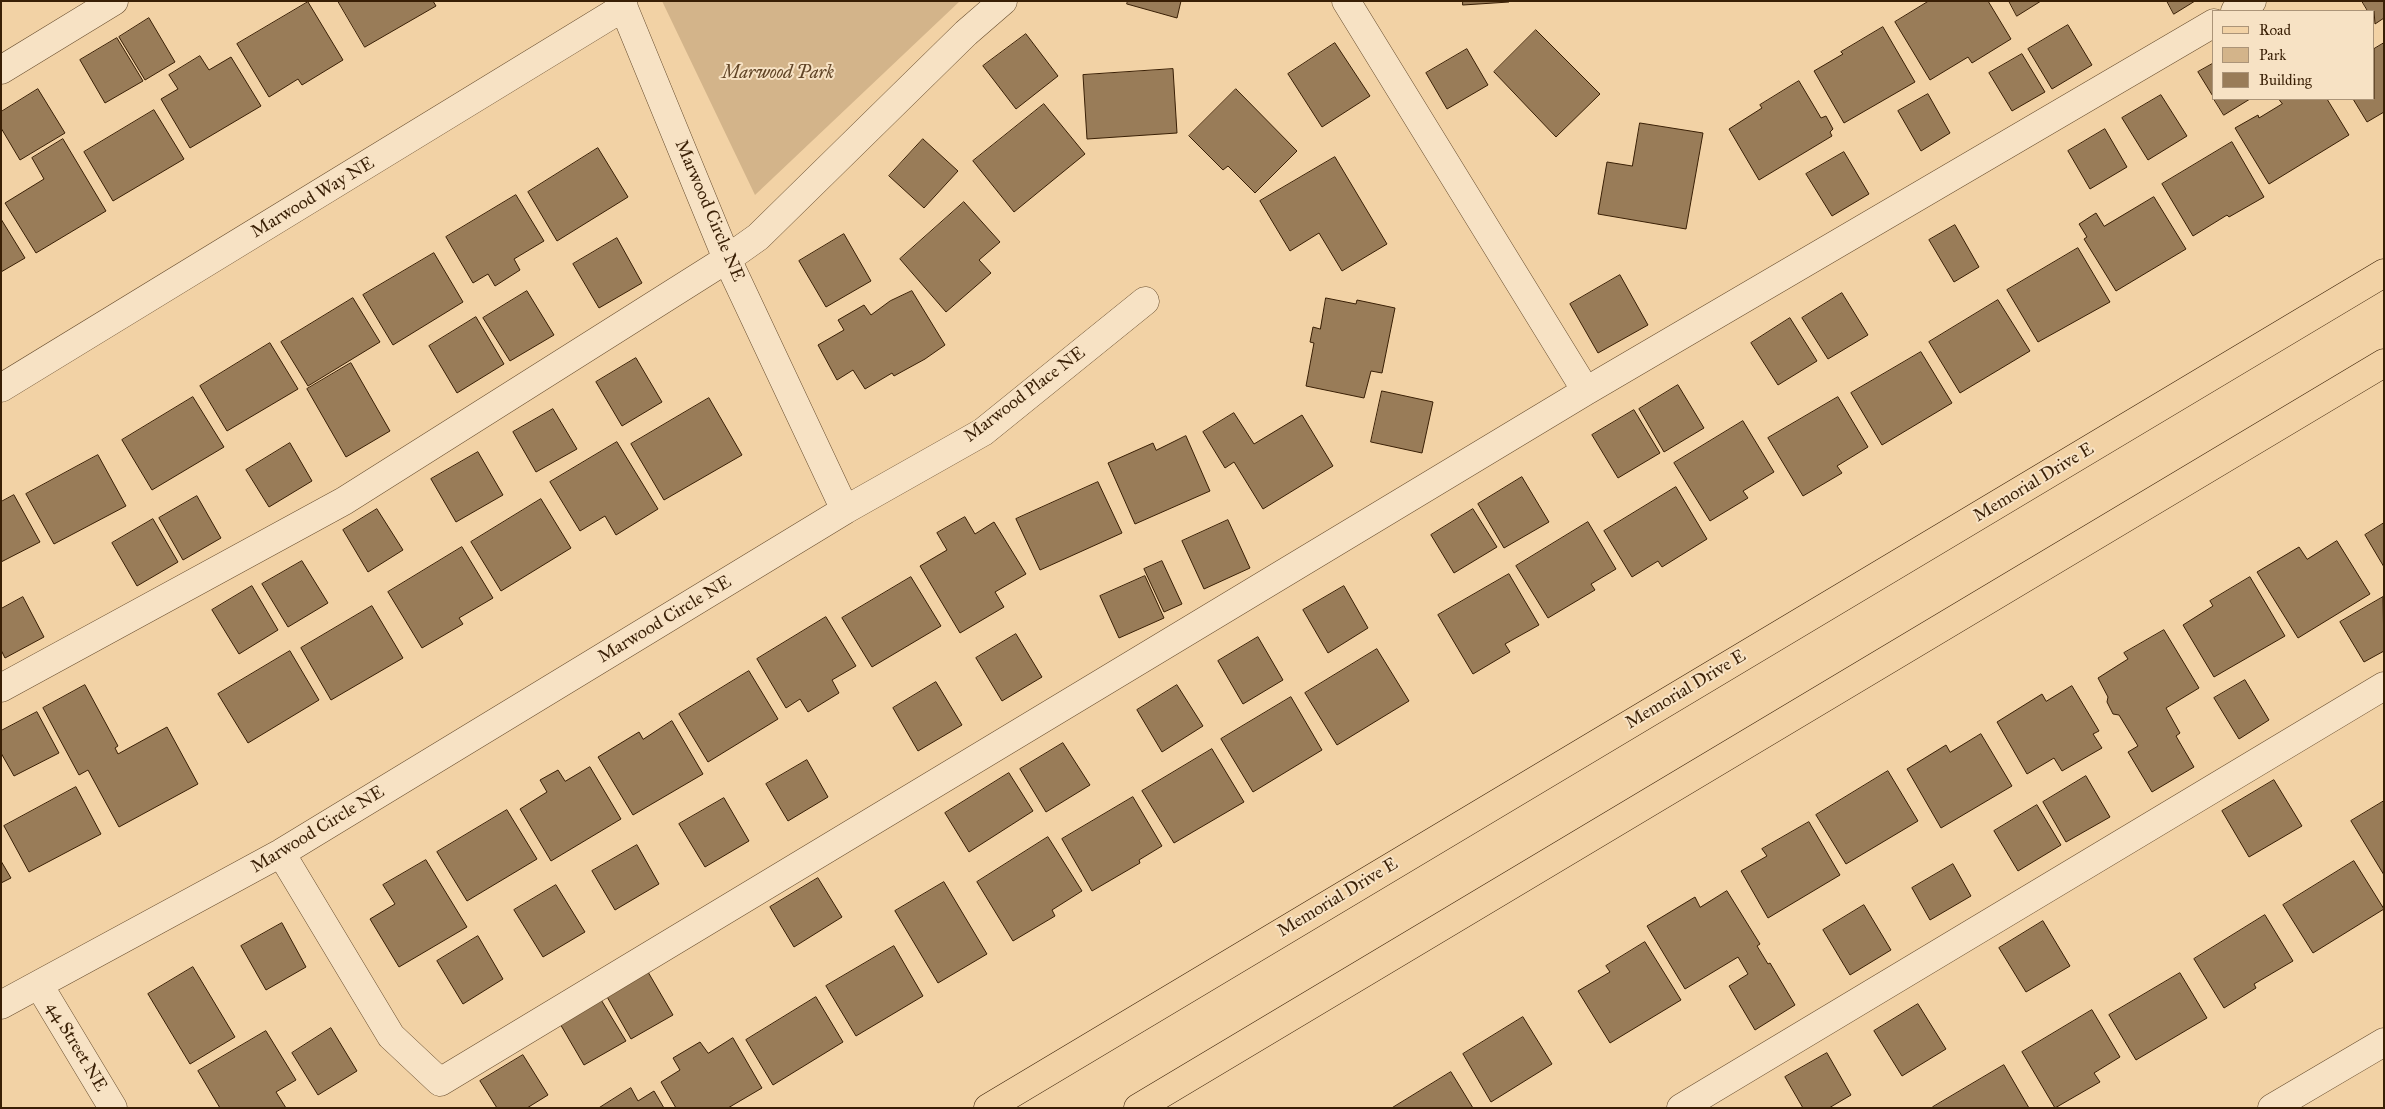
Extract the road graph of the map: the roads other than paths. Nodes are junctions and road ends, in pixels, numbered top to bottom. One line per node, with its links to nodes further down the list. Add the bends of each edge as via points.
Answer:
1 (114, 1): 8 (street)
2 (1003, 1): 9 (street, via 758,237)
3 (1346, 1): 14 (street)
4 (2252, 1): 6 (street)
5 (622, 4): 9 (street, Marwood Circle NE); 13 (street, Marwood Way NE)
6 (2236, 10)
7 (2212, 24): 14 (street)
8 (1, 70)
9 (727, 259): 15 (street, Marwood Circle NE); 17 (street, via 344,501)
10 (2384, 273): 24 (main road, Memorial Drive E)
11 (1145, 301): 15 (street, Marwood Place NE, via 983,432)
12 (2384, 363): 25 (main road)
13 (1, 388)
14 (1586, 391): 18 (street, via 440,1082 391,1036)
15 (845, 510): 18 (street, Marwood Circle NE)
16 (2384, 686): 22 (street)
17 (1, 688)
18 (281, 853): 19 (street, Marwood Circle NE)
19 (39, 985): 20 (street, Marwood Circle NE); 23 (street, 44 Street NE)
20 (1, 1005)
21 (2384, 1042): 27 (street)
22 (1715, 1099): 26 (street)
23 (113, 1108)
24 (988, 1108)
25 (1138, 1108)
26 (1681, 1108)
27 (2272, 1108)

